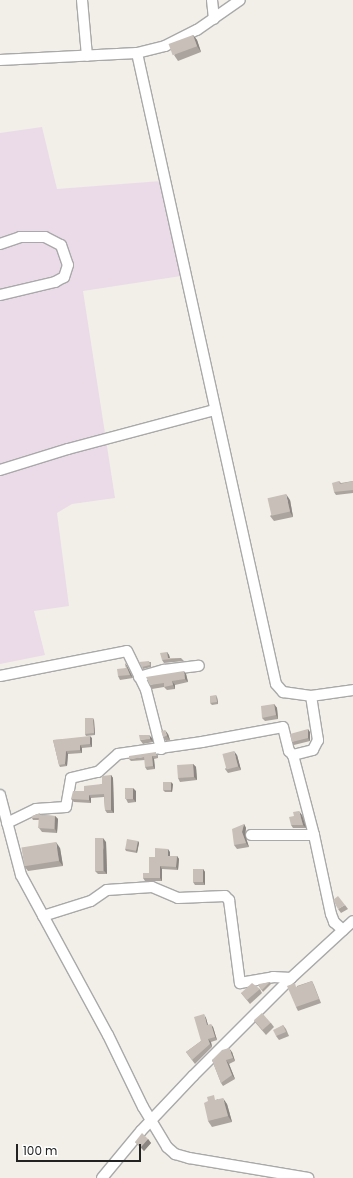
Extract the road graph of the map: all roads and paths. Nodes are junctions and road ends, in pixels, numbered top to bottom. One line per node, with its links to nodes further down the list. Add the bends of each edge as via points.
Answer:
1 (82, 0): 6 (street)
2 (212, 0): 4 (street)
3 (240, 0): 4 (street)
4 (214, 19): 5 (street, via 178,41)
5 (137, 53): 6 (street); 10 (street)
6 (87, 56): 7 (street)
7 (0, 60)
8 (0, 244): 9 (street, via 20,237 45,237 61,245 68,265 64,277 55,282)
9 (0, 295)
10 (215, 410): 11 (street); 16 (street, via 276,684 283,692)
11 (0, 470)
12 (199, 666): 14 (street, via 164,670)
13 (0, 676): 14 (street, via 125,651 132,656)
14 (139, 677): 17 (street, via 148,696)
15 (353, 690): 16 (street)
16 (311, 696): 18 (street, via 318,740 313,750)
17 (161, 749): 18 (street, via 283,727 289,750); 20 (street, via 115,754 98,772 72,778 66,807 36,809)
18 (293, 755): 22 (street)
19 (0, 795): 20 (street)
20 (7, 823): 23 (street, via 21,875)
21 (251, 834): 22 (street)
22 (314, 835): 25 (street, via 331,914 334,922)
23 (43, 916): 26 (street, via 91,901 107,890 152,887 178,898 225,896 229,900 240,983 273,977); 27 (street)
24 (353, 921): 25 (street)
25 (343, 930): 26 (street)
26 (291, 978): 27 (street)
27 (150, 1121): 28 (street); 29 (street, via 167,1147 181,1156)
28 (102, 1178)
29 (308, 1178)

